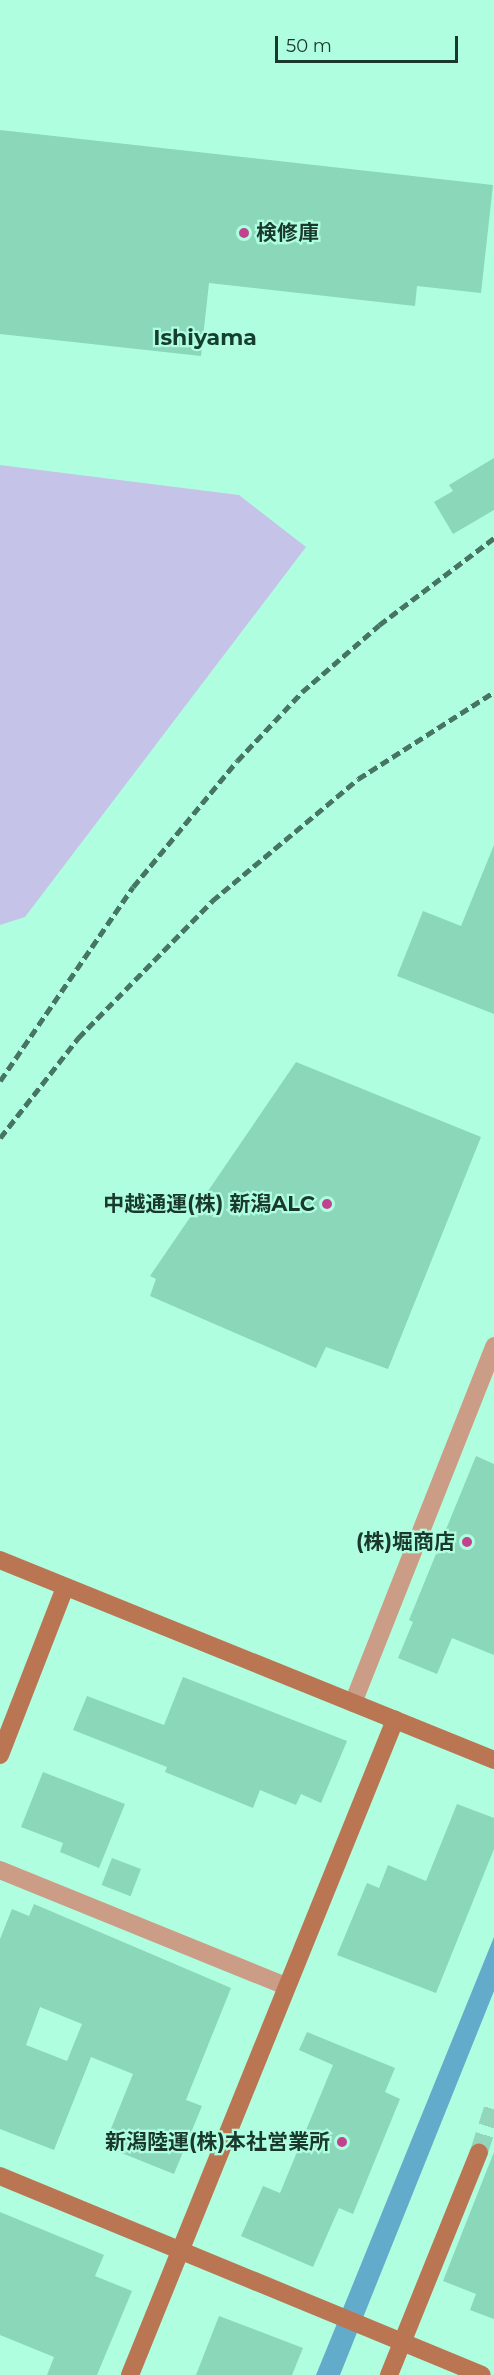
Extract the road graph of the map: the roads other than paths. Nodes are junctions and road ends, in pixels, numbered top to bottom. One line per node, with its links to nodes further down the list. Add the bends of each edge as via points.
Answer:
1 (494, 1346): 4 (street)
2 (0, 1560): 3 (street)
3 (64, 1587): 4 (street); 6 (street)
4 (353, 1703): 5 (street)
5 (395, 1720): 7 (street); 9 (street)
6 (0, 1755)
7 (494, 1760)
8 (0, 1870): 9 (street)
9 (286, 1986): 12 (street)
10 (479, 2152): 13 (street)
11 (0, 2176): 12 (street)
12 (181, 2248): 13 (street); 14 (street)
13 (401, 2344): 15 (street); 16 (street)
14 (130, 2375)
15 (389, 2375)
16 (483, 2375)

